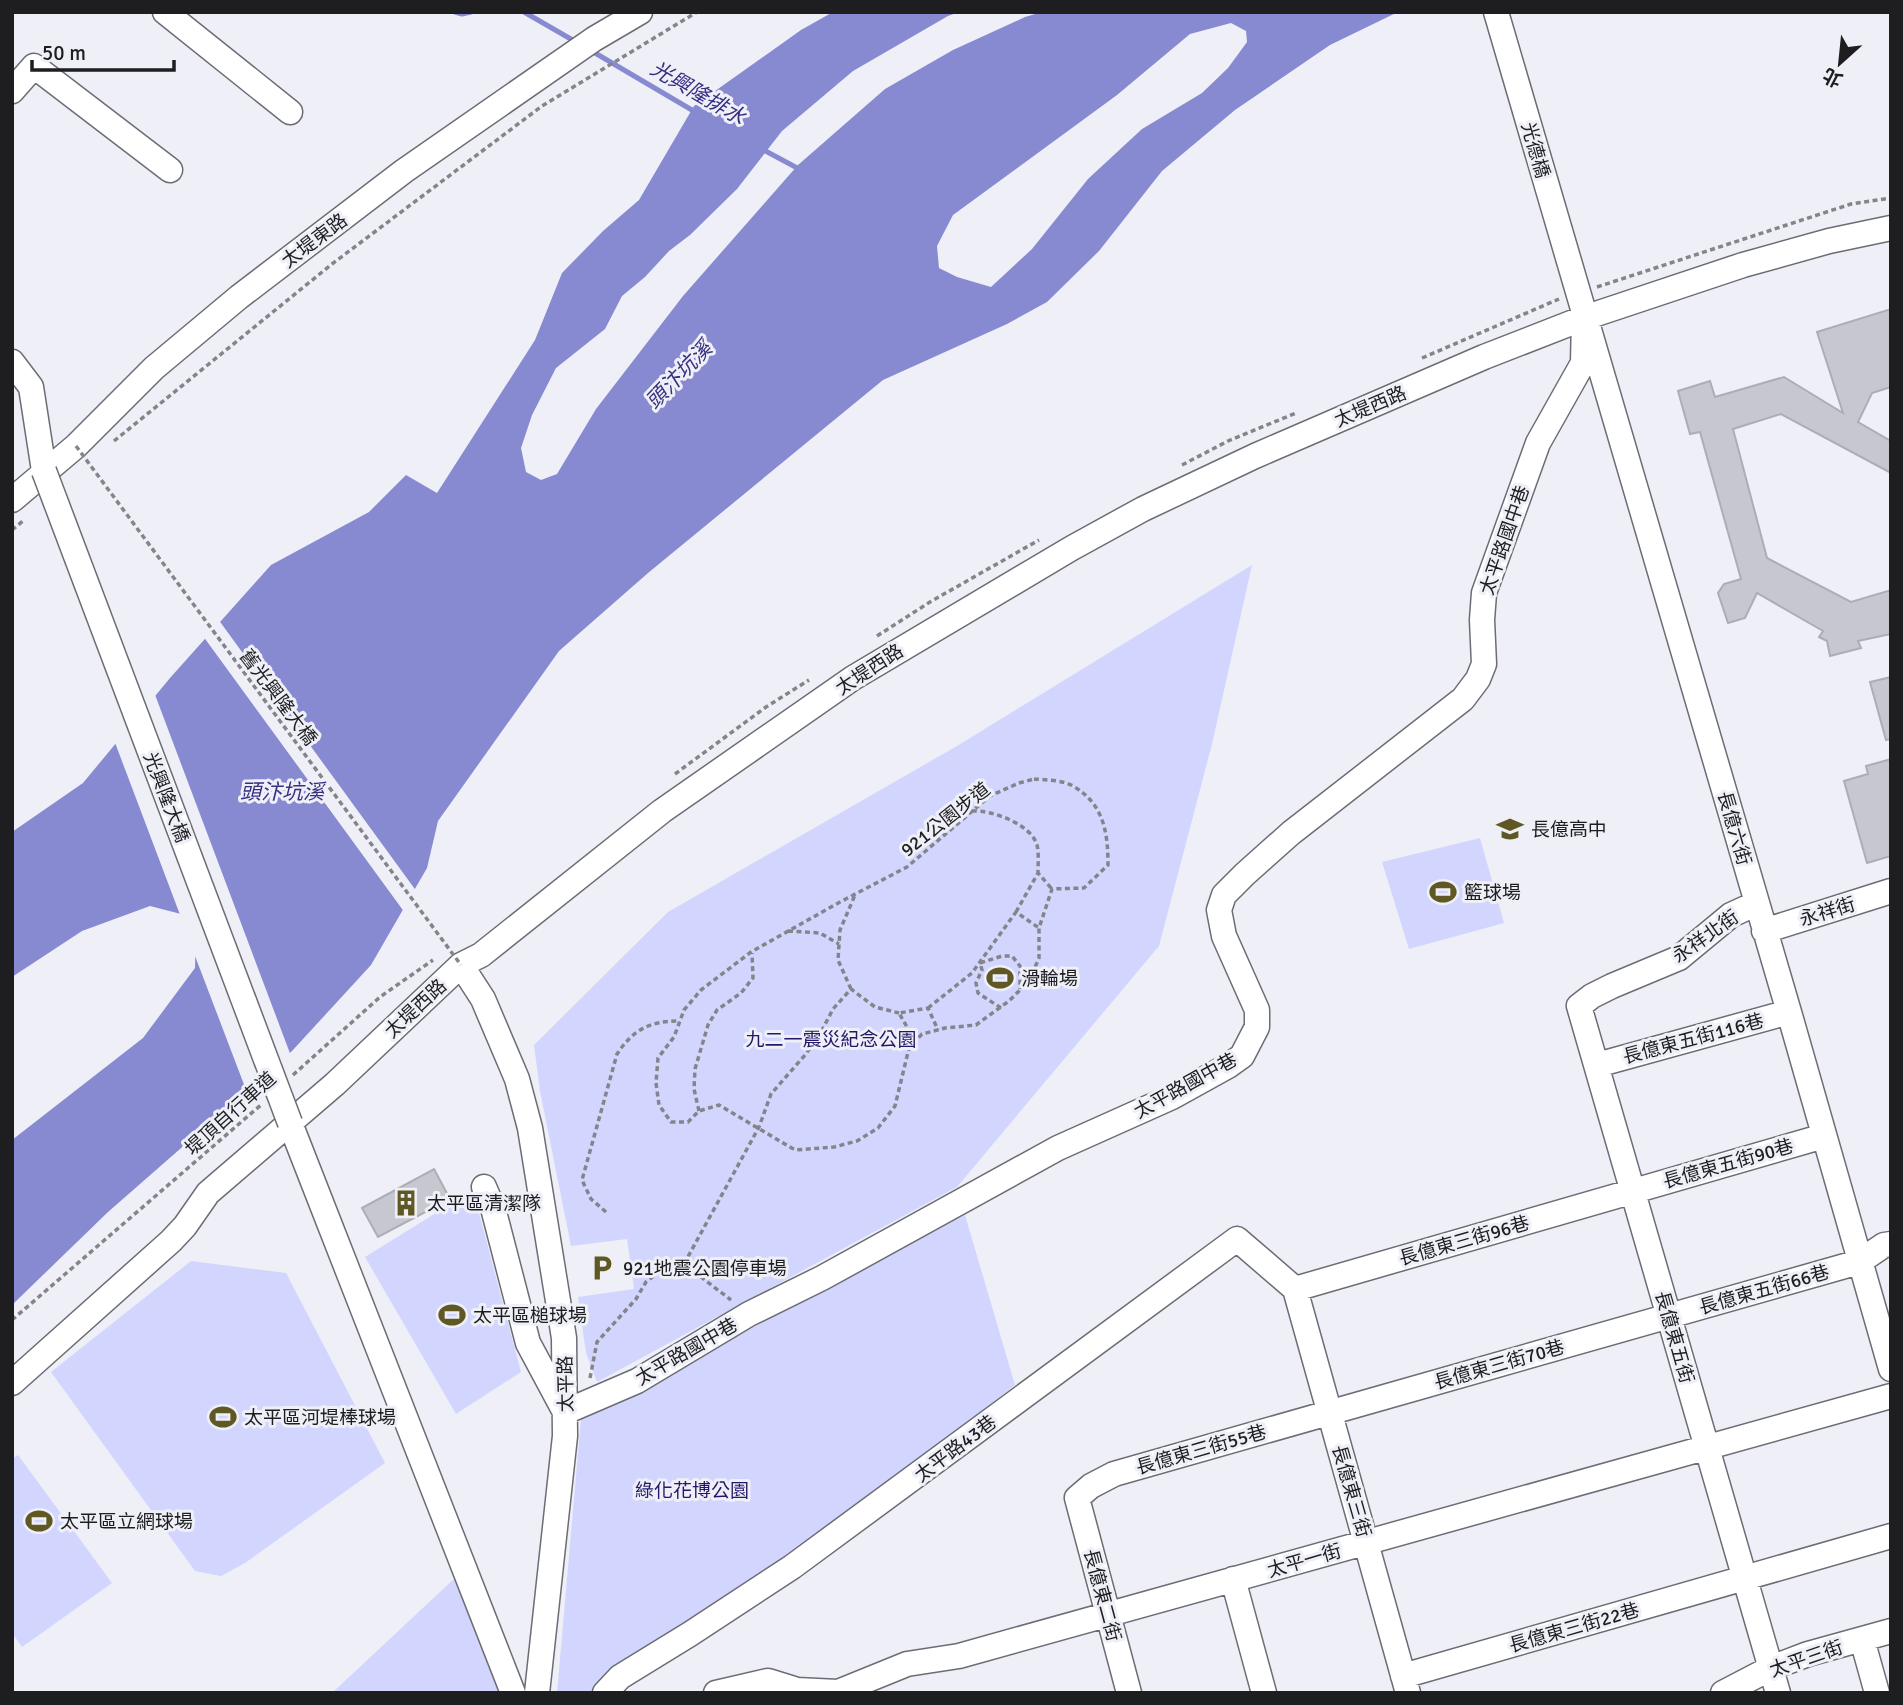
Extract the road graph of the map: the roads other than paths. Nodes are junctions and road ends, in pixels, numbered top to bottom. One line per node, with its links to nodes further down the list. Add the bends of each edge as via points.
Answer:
1 (165, 12): 5 (street)
2 (640, 12): 13 (street, 太堤東路, via 404,172 239,297 154,368 76,446)
3 (1496, 12): 8 (street, 光德橋)
4 (12, 91): 6 (street, via 34,66)
5 (290, 112)
6 (170, 170)
7 (1891, 228): 9 (street, 太堤西路, via 1743,265)
8 (1577, 291): 9 (street, 長億六街)
9 (1584, 318): 16 (street, 長億六街); 18 (street, 太堤西路, via 1255,456 1072,548 853,678 662,811 481,955); 33 (street, 太平路國中巷, via 1583,363 1538,443 1484,593 1484,664 1478,679 1463,699 1291,833 1224,895 1220,910 1224,936 1257,1010 1257,1027 1242,1056 1172,1097 1058,1148 749,1314 637,1381)
10 (12, 362): 11 (street)
11 (32, 387): 12 (street); 13 (street, 光興隆大橋)
12 (12, 408)
13 (44, 471): 14 (street, 太堤東路); 22 (street, 光興隆大橋, bridge)
14 (12, 500)
15 (1891, 891): 17 (street, 永祥街)
16 (1755, 904): 17 (street, 長億六街); 19 (street, 永祥北街, via 1731,915 1679,958 1612,986)
17 (1764, 931): 20 (street, 長億六街)
18 (457, 956): 22 (street, 太堤西路); 33 (street, 太平路, via 505,1048 530,1128)
19 (1579, 1006): 21 (street, 長億東五街)
20 (1789, 1012): 21 (street, 長億東五街116巷); 23 (street, 長億六街)
21 (1597, 1065): 25 (street, 長億東五街)
22 (290, 1123): 31 (street, 太堤西路, via 208,1193 171,1241); 47 (street)
23 (1824, 1136): 25 (street, 長億東五街90巷); 27 (street, 長億六街)
24 (484, 1187): 33 (street, via 528,1343)
25 (1633, 1191): 28 (street, 長億東三街96巷); 29 (street, 長億東五街)
26 (1891, 1244): 27 (street, 長億東五街66巷)
27 (1859, 1262): 29 (street, 長億東五街66巷); 30 (street, 長億六街)
28 (1295, 1289): 34 (street, 長億東三街); 49 (street, 太平路43巷, via 1237,1239 792,1567 620,1677)
29 (1669, 1316): 34 (street, 長億東三街70巷); 35 (street, 長億東五街)
30 (1891, 1369)
31 (12, 1383)
32 (1891, 1396): 35 (street, 太平一街)
33 (575, 1408): 48 (street, 太平路, via 565,1436)
34 (1329, 1412): 36 (street, 長億東三街55巷, via 1114,1474); 38 (street, 長億東三街)
35 (1706, 1447): 38 (street, 太平一街); 40 (street, 長億東五街)
36 (1077, 1498): 41 (street, 長億東二街)
37 (1891, 1536): 40 (street, 長億東三街22巷)
38 (1366, 1542): 39 (street, 太平一街); 45 (street, 長億東三街)
39 (1233, 1579): 41 (street, 太平一街); 52 (street)
40 (1744, 1579): 44 (street, 長億東五街); 45 (street, 長億東三街22巷)
41 (1107, 1614): 46 (street, 太平一街, via 959,1656 907,1664 838,1692); 51 (street, 長億東二街)
42 (1891, 1631): 43 (street, 太平三街)
43 (1862, 1639): 44 (street, 太平三街); 55 (street)
44 (1771, 1668): 53 (street, 太平三街); 54 (street, 長億東五街)
45 (1405, 1684)
46 (809, 1692): 50 (street, 太平一街, via 768,1681)
47 (513, 1693)
48 (537, 1693)
49 (605, 1693)
50 (716, 1693)
51 (1129, 1693)
52 (1264, 1693)
53 (1723, 1693)
54 (1778, 1693)
55 (1877, 1693)

